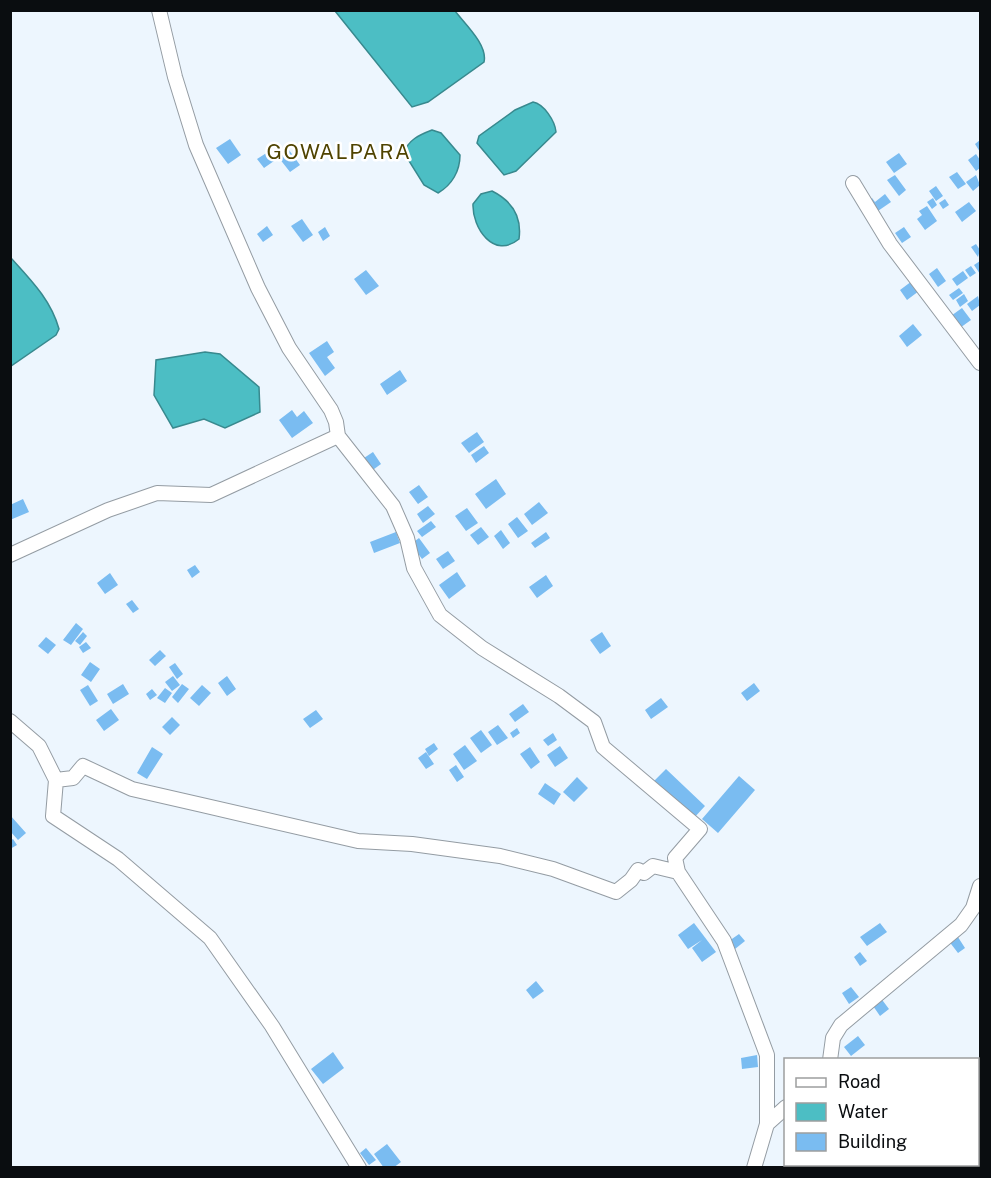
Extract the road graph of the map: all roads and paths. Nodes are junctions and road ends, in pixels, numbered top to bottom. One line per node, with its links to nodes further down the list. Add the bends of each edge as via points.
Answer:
1 (159, 10): 4 (street, via 174,77 196,145 258,288 289,348 331,410)
2 (853, 183): 3 (street, via 896,252)
3 (980, 362)
4 (338, 436): 5 (street, via 211,495 157,493 108,510); 8 (street, via 393,506 414,568 440,615 482,648 594,722 603,747 700,829 675,858)
5 (10, 555)
6 (10, 721): 7 (street, via 39,746)
7 (56, 780): 8 (street, via 73,778 82,766 132,789 358,841 500,856 553,869 616,892 638,870 644,873 653,866); 13 (street, via 53,816 118,859 210,938 289,1053)
8 (678, 872): 12 (street, via 724,941 767,1054)
9 (981, 886): 10 (street, via 961,925 841,1025 833,1038)
10 (830, 1058)
11 (784, 1109): 12 (street)
12 (767, 1124): 14 (street)
13 (359, 1167)
14 (754, 1167)

